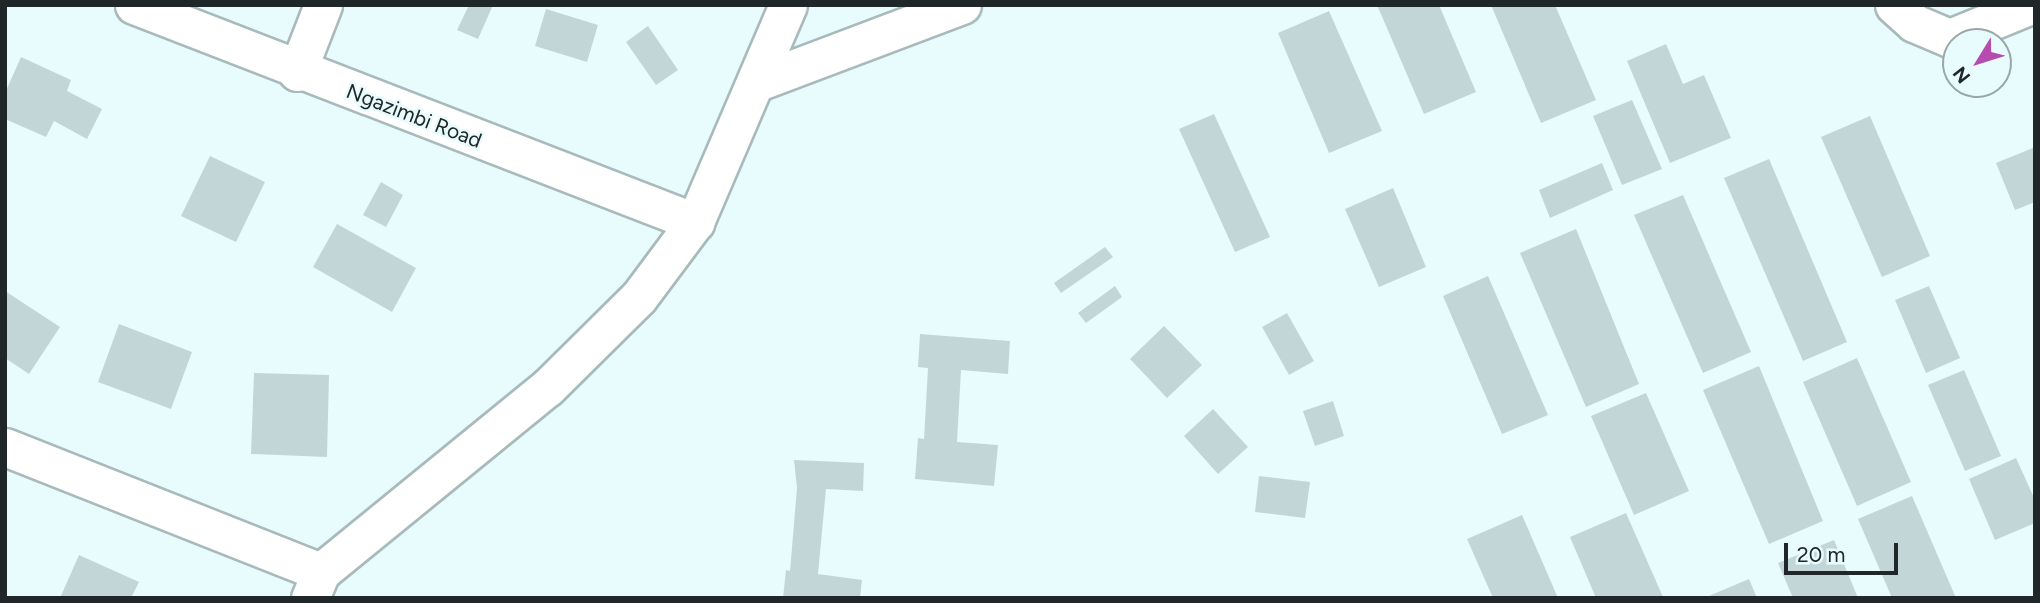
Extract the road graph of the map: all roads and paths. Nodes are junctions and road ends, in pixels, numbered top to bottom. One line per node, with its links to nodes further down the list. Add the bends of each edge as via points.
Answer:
1 (135, 5): 7 (street, Ngazimbi Road)
2 (323, 5): 7 (street)
3 (788, 5): 8 (street)
4 (962, 5): 8 (street)
5 (1894, 5): 6 (street, via 1914,23 1950,38)
6 (2031, 5)
7 (297, 72): 9 (street, Ngazimbi Road)
8 (758, 82): 9 (street)
9 (695, 222): 11 (street, via 639,297 547,388)
10 (5, 447): 11 (street)
11 (316, 585)

